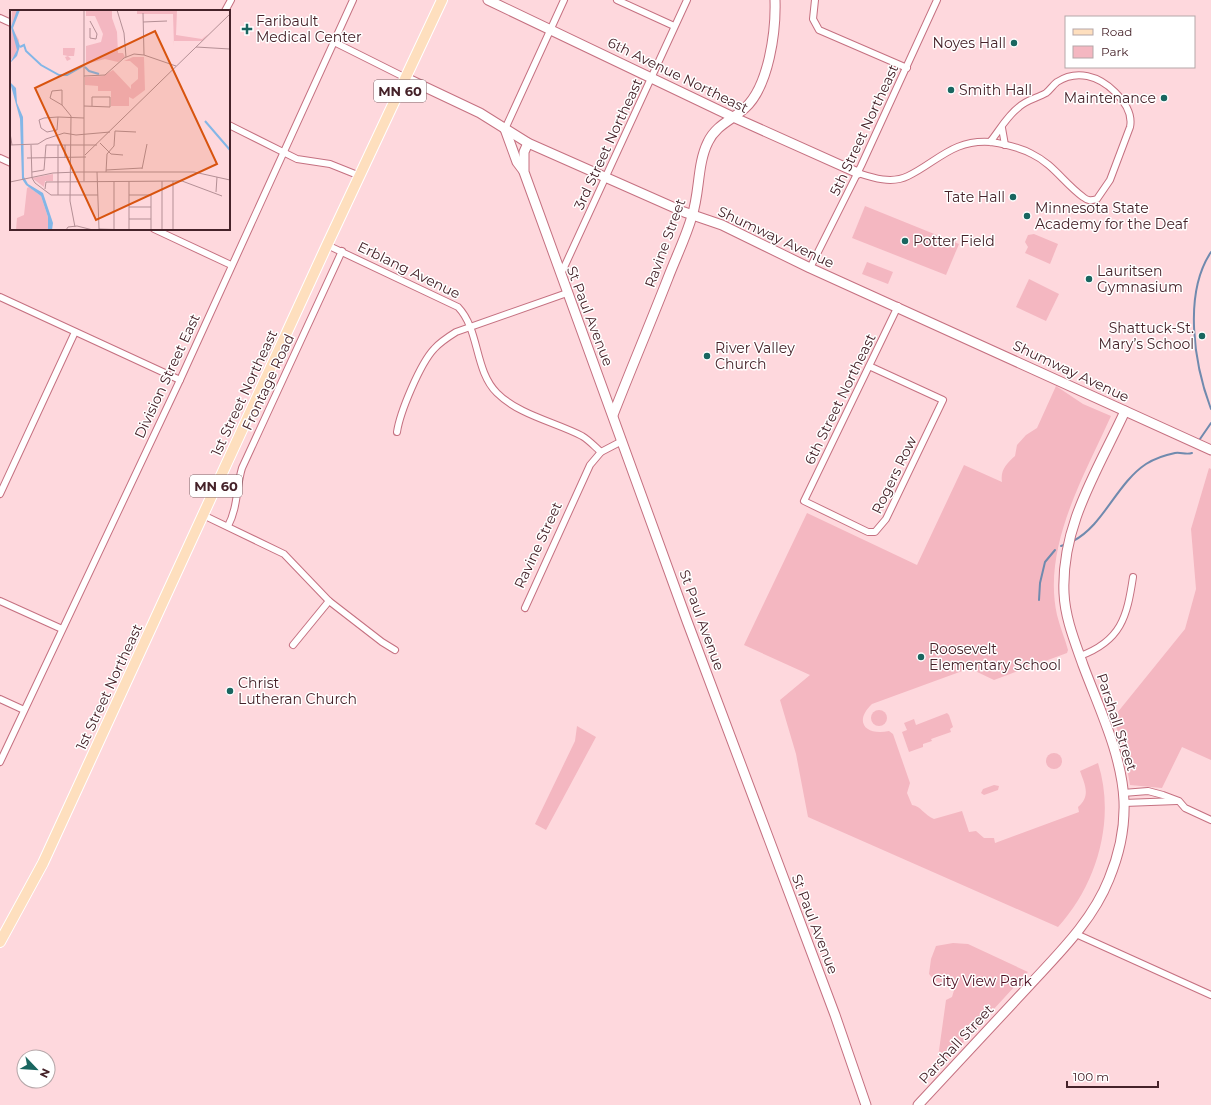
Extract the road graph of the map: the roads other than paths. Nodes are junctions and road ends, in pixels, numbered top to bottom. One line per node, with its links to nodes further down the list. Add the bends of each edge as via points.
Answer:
1 (230, 0): 11 (street)
2 (353, 0): 16 (street, Division Street East)
3 (442, 0): 19 (main road, 1st Street Northeast / MN 60)
4 (488, 0): 15 (street, 6th Avenue Northeast)
5 (564, 0): 15 (street)
6 (617, 0): 14 (street)
7 (687, 0): 14 (street, 3rd Street Northeast)
8 (775, 0): 20 (street, Ravine Street, via 776,24 760,84 750,104)
9 (816, 0): 17 (street, via 813,19 819,30)
10 (937, 0): 17 (street, 5th Street Northeast)
11 (225, 10)
12 (0, 18): 13 (street)
13 (10, 23)
14 (674, 26): 18 (street, 3rd Street Northeast)
15 (550, 29): 18 (street, 6th Avenue Northeast); 23 (street)
16 (334, 42): 19 (street, Shumway Avenue); 27 (street, Division Street East)
17 (907, 68): 31 (street, 5th Street Northeast)
18 (652, 77): 20 (street, 6th Avenue Northeast); 33 (street, 3rd Street Northeast)
19 (406, 78): 23 (street, Shumway Avenue, via 496,121); 32 (main road, 1st Street Northeast / MN 60)
20 (733, 117): 31 (street, 6th Avenue Northeast); 34 (street, Ravine Street, via 718,127 708,141)
21 (230, 126): 27 (street)
22 (1002, 128): 24 (street); 26 (street); 26 (street, via 1019,106 1047,92 1064,79 1087,74 1113,90 1121,98 1131,117 1110,180 1097,199 1090,201 1053,167 1031,153)
23 (506, 129): 25 (street, Shumway Avenue); 30 (street)
24 (990, 142): 26 (street); 31 (street, via 956,147 908,176 888,180)
25 (528, 143): 30 (street, St Paul Avenue, via 524,152); 33 (street, Shumway Avenue)
26 (1005, 145)
27 (283, 152): 32 (street, via 297,159 330,164); 38 (street, Division Street East)
28 (0, 158): 29 (street)
29 (10, 163)
30 (524, 172): 40 (street, St Paul Avenue)
31 (858, 173): 39 (street, 5th Street Northeast)
32 (360, 176): 36 (main road, 1st Street Northeast / MN 60)
33 (605, 179): 34 (street, Shumway Avenue); 40 (street, 3rd Street Northeast)
34 (692, 215): 39 (street, Shumway Avenue, via 722,225); 49 (street, Ravine Street)
35 (156, 230): 38 (street)
36 (327, 245): 37 (street, Erblang Avenue); 55 (main road, 1st Street Northeast / MN 60)
37 (342, 251): 44 (street, Erblang Avenue, via 453,304 466,316); 56 (street, Frontage Road, via 242,468 238,480 236,505)
38 (231, 265): 47 (street, Division Street East)
39 (810, 268): 43 (street, Shumway Avenue)
40 (560, 275): 41 (street, St Paul Avenue)
41 (567, 293): 44 (street); 49 (street, St Paul Avenue)
42 (0, 297): 45 (street)
43 (898, 306): 46 (street, 6th Street Northeast); 48 (street, Shumway Avenue)
44 (470, 328): 50 (street, via 444,340 426,360 399,420); 53 (street, Erblang Avenue, via 484,369 496,392 505,401 584,437)
45 (75, 332): 47 (street); 54 (street)
46 (869, 366): 57 (street, 6th Street Northeast, via 804,502 868,532); 57 (street, Rogers Row, via 943,400 886,519)
47 (180, 380): 62 (street, Division Street East)
48 (1125, 411): 52 (street, Shumway Avenue); 65 (street, Parshall Street, via 1076,515 1066,553 1065,607)
49 (613, 415): 51 (street, St Paul Avenue)
50 (397, 432)
51 (622, 441): 53 (street, Ravine Street); 76 (street, St Paul Avenue)
52 (1211, 450)
53 (600, 452): 61 (street, Ravine Street, via 590,466)
54 (0, 494)
55 (203, 515): 56 (street); 74 (main road, 1st Street Northeast / MN 60, via 53,841 22,905)
56 (228, 526): 60 (street, via 284,554)
57 (875, 532)
58 (1133, 577): 65 (street, via 1128,606 1118,630 1101,646)
59 (0, 600): 62 (street)
60 (329, 601): 63 (street); 64 (street)
61 (525, 608)
62 (62, 629): 67 (street, Division Street East)
63 (293, 645)
64 (395, 650)
65 (1080, 656): 69 (street, Parshall Street, via 1112,744)
66 (0, 699): 67 (street)
67 (24, 710): 68 (street, Division Street East)
68 (0, 762)
69 (1124, 793): 70 (street, via 1148,792); 71 (street, Parshall Street)
70 (1179, 801): 71 (street); 72 (street, via 1185,808)
71 (1124, 803): 73 (street, Parshall Street, via 1116,861 1099,900)
72 (1211, 820)
73 (1076, 934): 75 (street); 77 (street, Parshall Street)
74 (0, 942)
75 (1211, 995)
76 (866, 1105)
77 (918, 1105)

